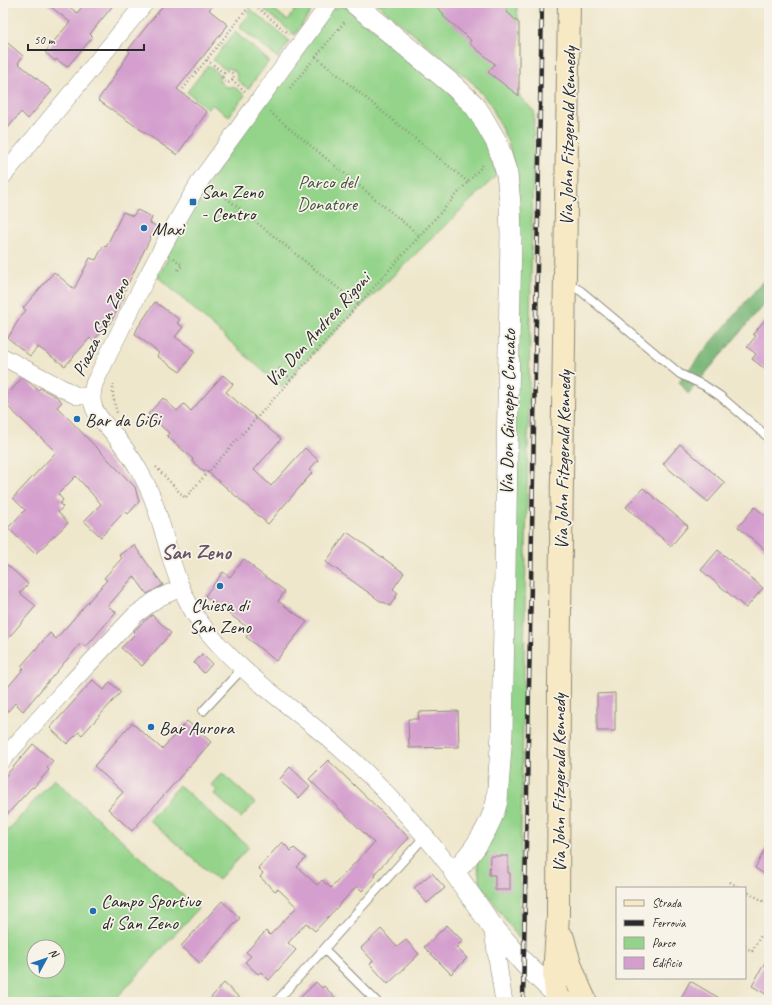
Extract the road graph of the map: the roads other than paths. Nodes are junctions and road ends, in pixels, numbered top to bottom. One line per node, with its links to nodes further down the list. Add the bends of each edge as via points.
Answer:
1 (145, 3): 5 (street)
2 (330, 3): 8 (street, Piazza San Zeno, via 202,178 137,297 94,384)
3 (354, 3): 15 (street, Via Don Giuseppe Concato, via 474,105 497,143 509,189 511,236 502,734 497,801 486,829)
4 (569, 3): 6 (main road, Via John Fitzgerald Kennedy)
5 (3, 176)
6 (564, 282): 9 (lane, via 581,291 680,374 715,393); 16 (main road, Via John Fitzgerald Kennedy)
7 (3, 357): 8 (street, via 77,396)
8 (92, 396): 10 (street, Piazza San Zeno, via 96,411 128,451 146,481)
9 (769, 438)
10 (181, 588): 11 (street, Piazza San Zeno, via 203,626 219,646); 13 (street, via 158,598 135,615)
11 (243, 668): 12 (lane); 14 (street, Piazza San Zeno, via 362,769)
12 (203, 711)
13 (3, 759)
14 (425, 836): 15 (street); 18 (lane)
15 (454, 872): 17 (street)
16 (558, 916): 19 (main road, Via John Fitzgerald Kennedy, via 568,960); 20 (main road, Via John Fitzgerald Kennedy, via 554,974)
17 (492, 926): 20 (street, via 524,963); 23 (street)
18 (324, 949): 21 (lane); 22 (lane)
19 (582, 993): 20 (main road, via 572,993)
20 (560, 998)
21 (276, 1002)
22 (376, 1002)
23 (504, 1002)

